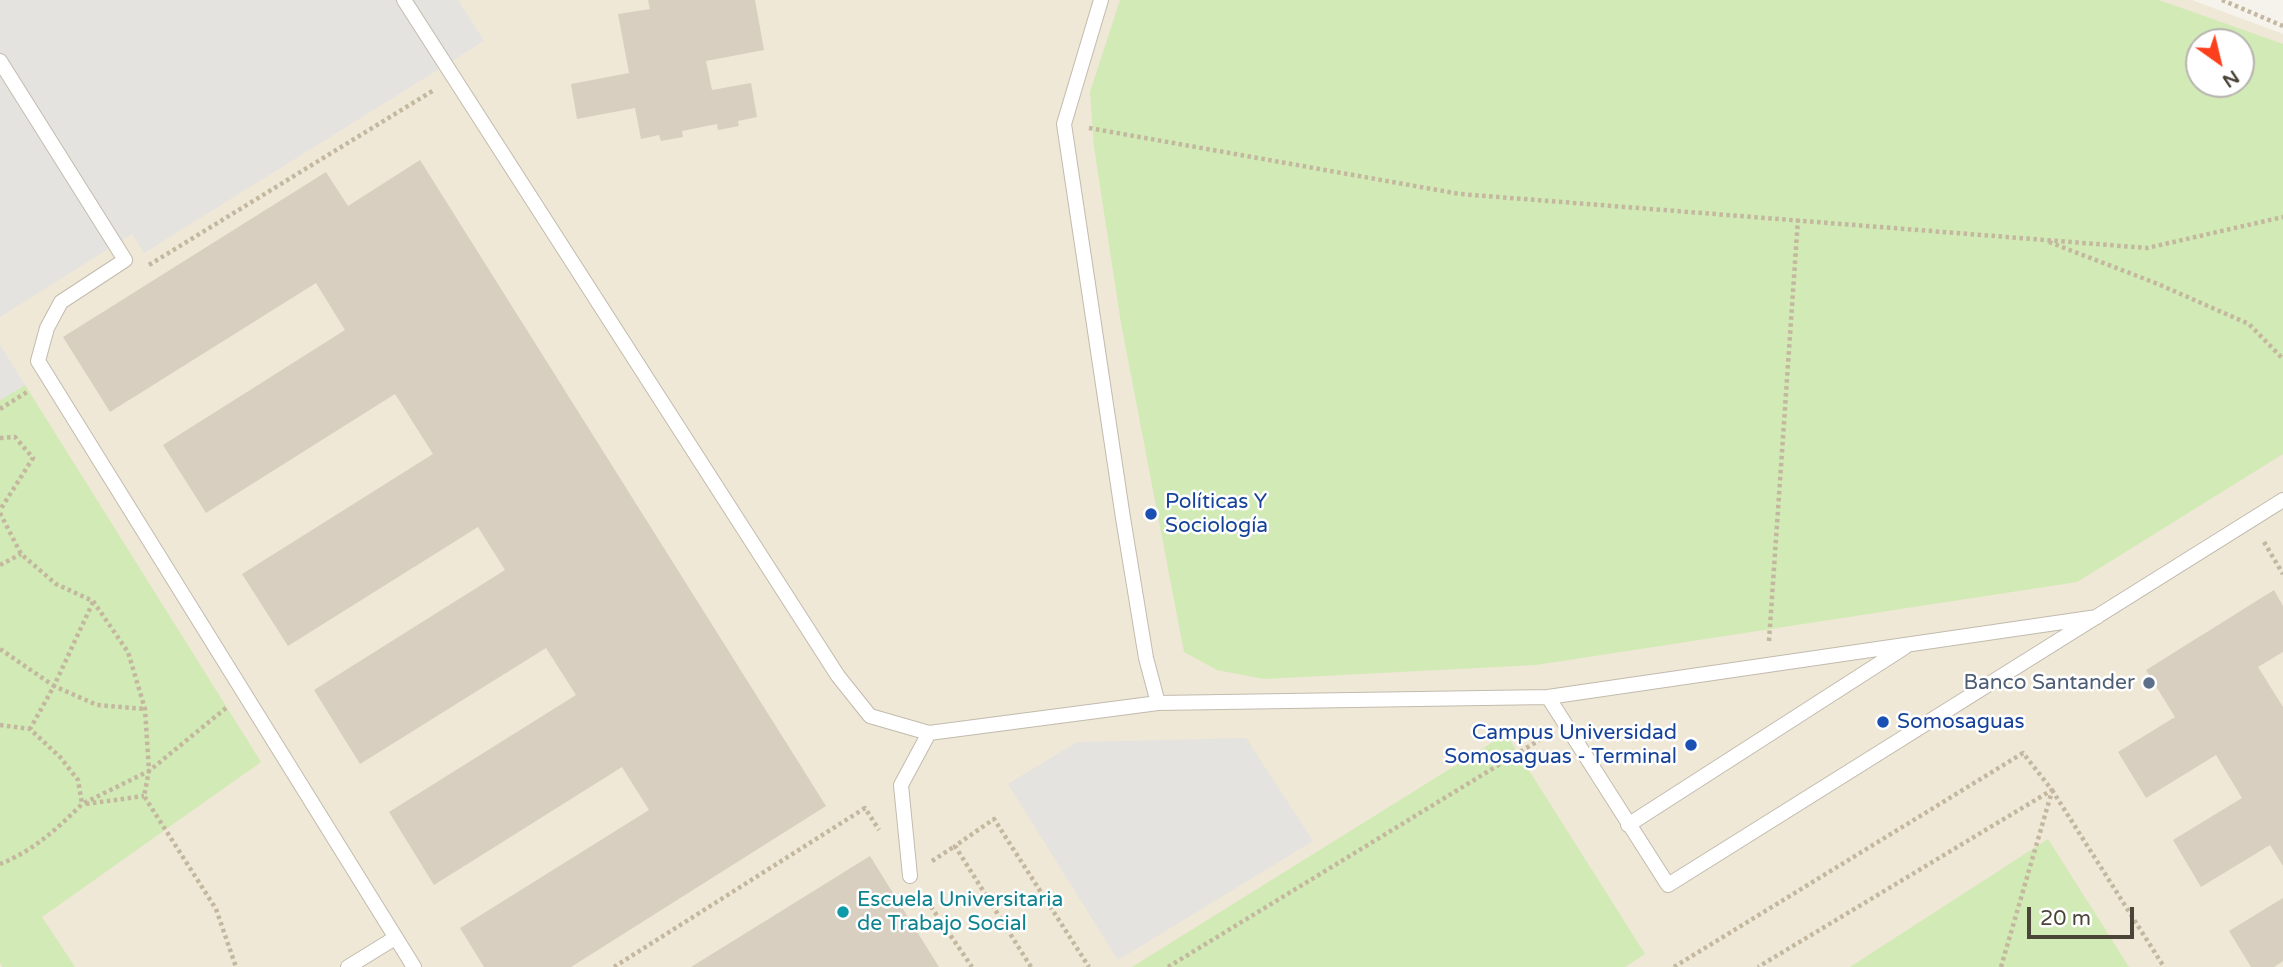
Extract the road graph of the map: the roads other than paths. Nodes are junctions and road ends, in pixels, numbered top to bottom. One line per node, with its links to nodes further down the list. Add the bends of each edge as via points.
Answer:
1 (404, 0): 9 (lane, via 838,676 870,716)
2 (1101, 0): 8 (lane, via 1064,124 1123,518)
3 (0, 61): 12 (lane, via 125,260 61,302 47,328 38,361)
4 (2283, 500): 5 (lane)
5 (2096, 617): 6 (lane); 10 (lane, via 1668,885)
6 (1909, 645): 7 (lane); 10 (lane)
7 (1548, 697): 8 (lane); 10 (lane)
8 (1157, 703): 9 (lane)
9 (929, 733): 11 (lane, via 901,785)
10 (1628, 825)
11 (910, 876)
12 (395, 937): 13 (lane); 14 (lane)
13 (348, 967)
14 (414, 967)

